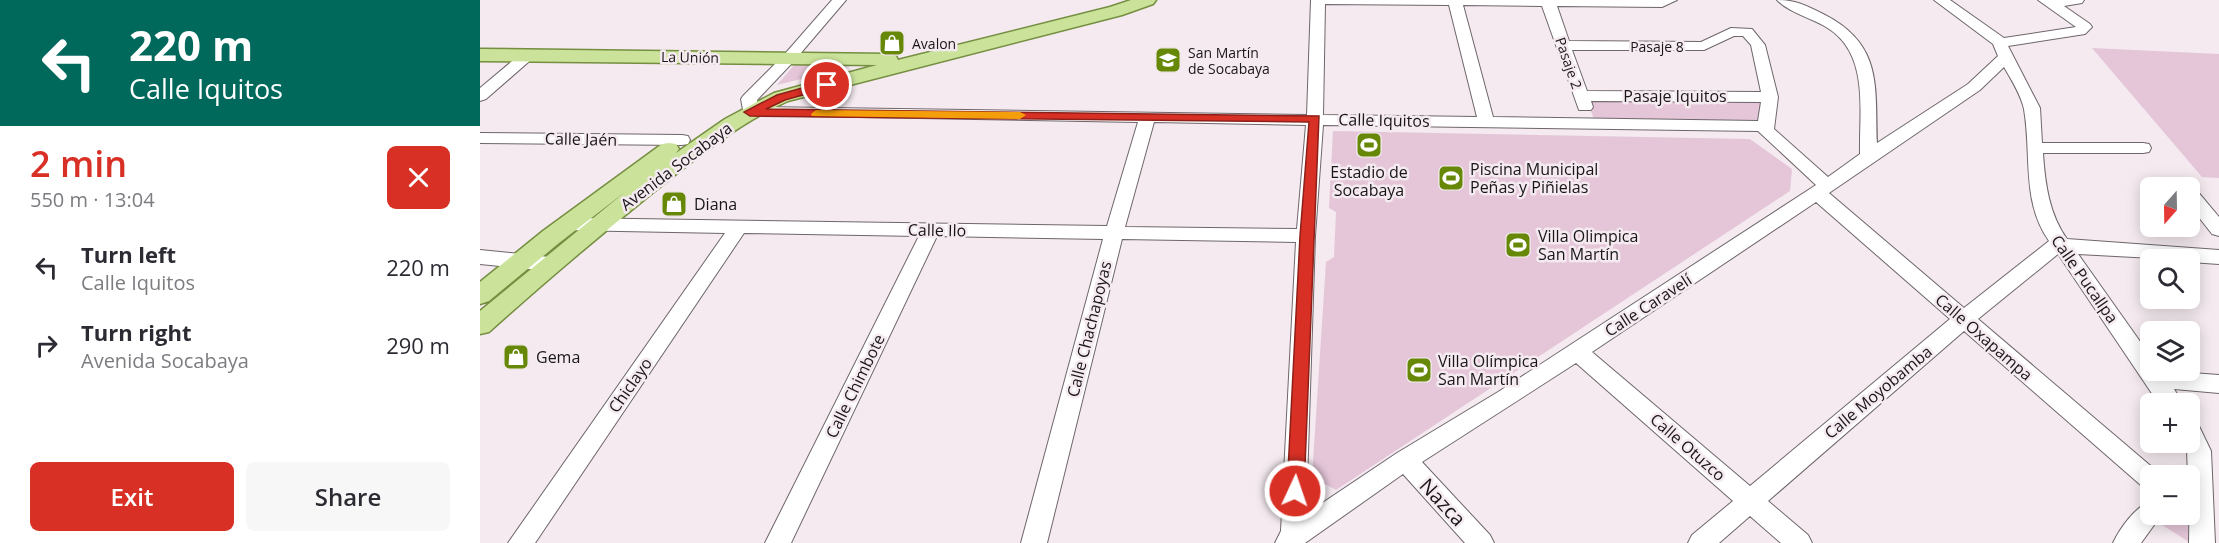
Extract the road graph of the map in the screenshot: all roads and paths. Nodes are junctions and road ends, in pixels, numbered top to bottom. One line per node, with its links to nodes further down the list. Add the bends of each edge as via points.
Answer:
1 (838, 0): 16 (street)
2 (1130, 0): 17 (main road, Avenida Socabaya)
3 (1147, 0): 17 (main road, Avenida Socabaya, via 1116,11)
4 (1318, 0): 9 (street); 23 (street)
5 (1670, 0): 10 (street)
6 (1784, 0): 31 (street, via 1844,32 1856,48 1866,77)
7 (1941, 0): 13 (street, Calle Pucallpa)
8 (2078, 0): 11 (street)
9 (1456, 1): 10 (street); 24 (street)
10 (1554, 2): 12 (street, Pasaje 2)
11 (2048, 2): 13 (street, via 2085,27)
12 (1563, 45): 19 (street, Pasaje 2); 20 (street, Pasaje 8, via 1704,46 1731,32 1747,32 1758,45)
13 (2003, 51): 29 (street, Calle Pucallpa, via 2032,108); 31 (street, Calle Caravelí, via 1974,87)
14 (480, 55): 15 (main road, La Unión)
15 (528, 55): 16 (main road, La Unión); 18 (street)
16 (789, 58): 17 (main road, La Unión); 21 (street)
17 (895, 63): 21 (main road, Avenida Socabaya)
18 (480, 96)
19 (1581, 96): 20 (street, Pasaje Iquitos); 25 (street, Pasaje 2)
20 (1770, 97): 26 (street)
21 (750, 106): 22 (street, Calle Iquitos); 28 (main road, Avenida Socabaya); 35 (main road, Avenida Socabaya)
22 (1149, 116): 23 (street, Calle Iquitos); 39 (street, Calle Chachapoyas)
23 (1315, 118): 24 (street, Calle Iquitos); 40 (street)
24 (1486, 121): 25 (street, Calle Iquitos)
25 (1590, 123): 26 (street, Calle Iquitos)
26 (1765, 126): 32 (street, Calle Oxapampa)
27 (480, 138): 28 (street, Calle Jaén)
28 (682, 140): 34 (main road, Avenida Socabaya)
29 (2036, 148): 30 (street); 41 (street, Calle Pucallpa, via 2039,196)
30 (2143, 148)
31 (1869, 156): 32 (street, Calle Caravelí)
32 (1822, 189): 47 (street, Calle Oxapampa); 49 (street, Calle Caravelí)
33 (2200, 206): 38 (street)
34 (568, 224): 35 (street, Calle Ilo); 44 (main road, Avenida Socabaya)
35 (597, 225): 36 (street, Calle Ilo); 45 (main road, Avenida Socabaya)
36 (739, 226): 37 (street, Calle Ilo); 60 (street, Chiclayo)
37 (931, 230): 39 (street, Calle Ilo); 61 (street, Calle Chimbote)
38 (2219, 230)
39 (1114, 233): 40 (street, Calle Ilo); 62 (street, Calle Chachapoyas)
40 (1306, 236): 58 (street)
41 (2058, 244): 42 (street); 47 (street, Calle Moyobamba); 50 (street, Calle Pucallpa)
42 (2219, 256)
43 (480, 257): 44 (street)
44 (520, 260): 45 (street); 46 (main road, Avenida Socabaya)
45 (549, 264): 48 (main road, Avenida Socabaya)
46 (480, 295)
47 (1963, 320): 54 (street, Calle Oxapampa); 55 (street, Calle Moyobamba)
48 (480, 325)
49 (1577, 351): 53 (street, Calle Caravelí); 55 (street, Calle Otuzco)
50 (2140, 357)
51 (2181, 381): 52 (street)
52 (2219, 384)
53 (1405, 460): 58 (street, Calle Caravelí); 63 (street, Nazca)
54 (2140, 471)
55 (1751, 501): 64 (street, Calle Moyobamba); 65 (street, Calle Otuzco)
56 (2200, 522): 59 (street)
57 (2141, 525): 66 (street)
58 (1289, 540)
59 (2206, 542)
60 (521, 543)
61 (778, 543)
62 (1034, 543)
63 (1481, 543)
64 (1701, 543)
65 (1800, 543)
66 (2126, 543)

